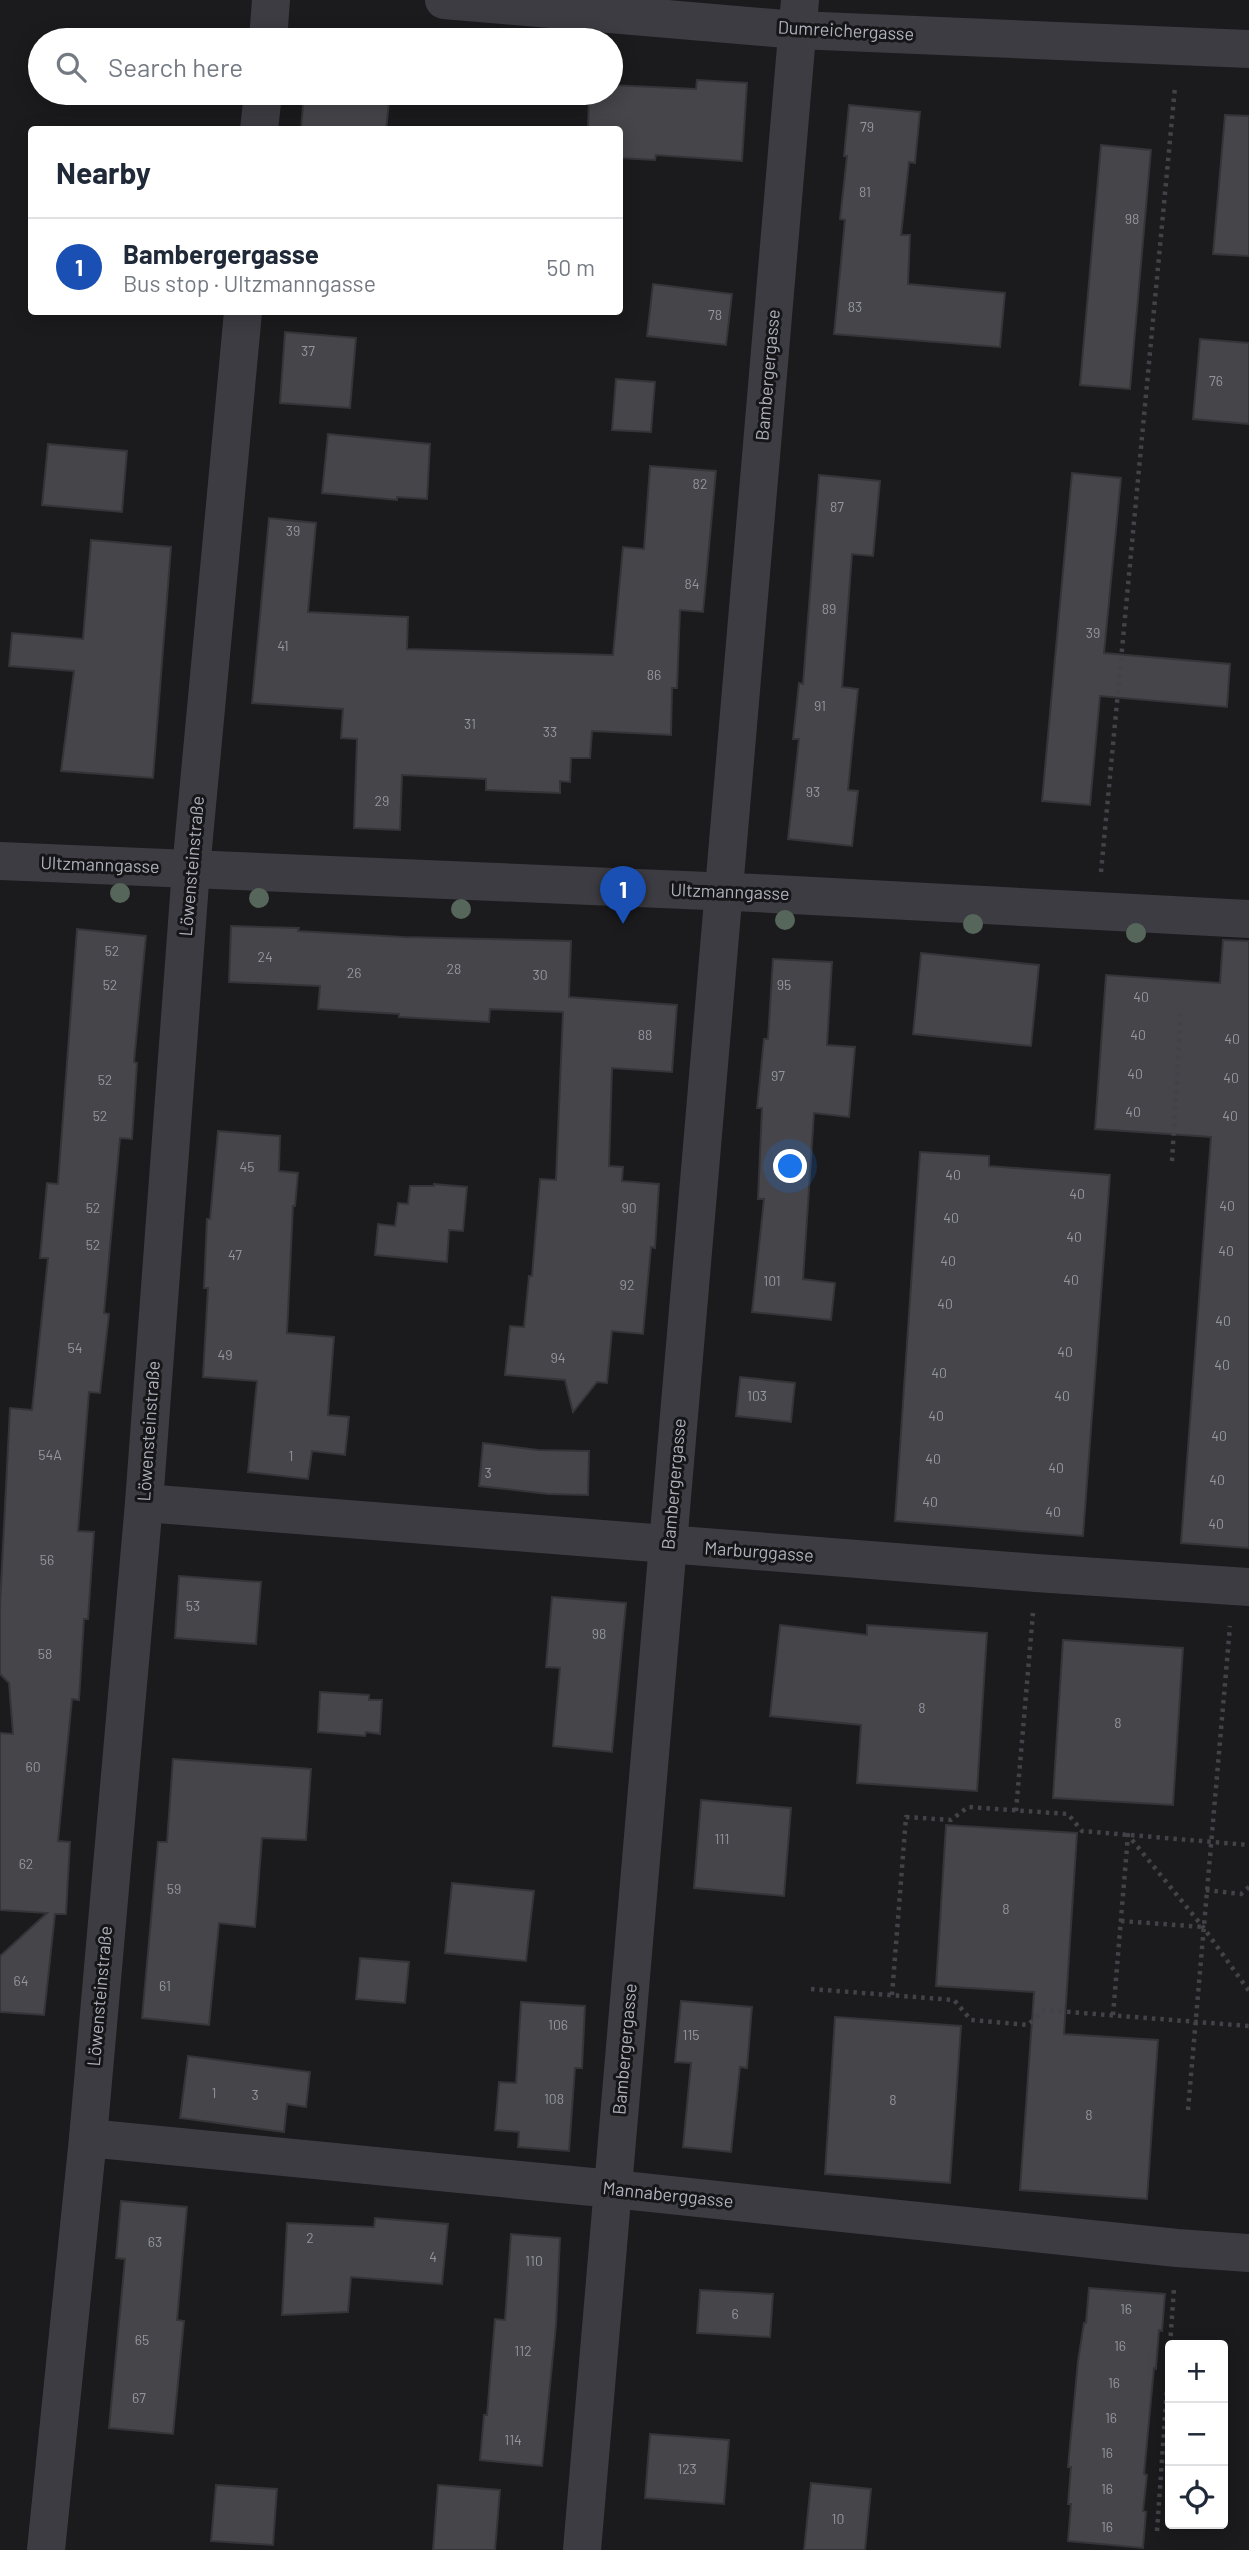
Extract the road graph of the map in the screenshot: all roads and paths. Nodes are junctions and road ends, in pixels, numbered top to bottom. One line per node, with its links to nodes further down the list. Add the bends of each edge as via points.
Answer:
1 (271, 0): 4 (street)
2 (444, 0): 3 (street, Dumreichergasse)
3 (798, 15): 5 (street, Dumreichergasse); 12 (street, Bambergergasse)
4 (269, 28)
5 (1191, 46): 6 (street, Dumreichergasse); 13 (path, via 1176,79)
6 (1249, 49)
7 (262, 105): 8 (street)
8 (260, 126)
9 (243, 315): 11 (street, Löwensteinstraße)
10 (0, 861): 11 (street, Ultzmanngasse)
11 (191, 869): 12 (street, Ultzmanngasse); 17 (street, Löwensteinstraße)
12 (725, 891): 13 (street, Ultzmanngasse); 18 (street, Bambergergasse)
13 (1097, 911): 14 (street, Ultzmanngasse)
14 (1249, 919)
15 (1181, 1010): 16 (path)
16 (1172, 1161)
17 (144, 1503): 18 (street, Marburggasse); 37 (street, Löwensteinstraße)
18 (668, 1545): 19 (street, Marburggasse); 38 (street, Bambergergasse)
19 (1249, 1587)
20 (1033, 1608): 22 (path)
21 (1230, 1621): 24 (path)
22 (1016, 1811): 23 (path, via 1068,1814 1082,1831); 32 (path, via 968,1807 951,1820 906,1816)
23 (1128, 1835): 24 (path); 28 (path); 29 (path)
24 (1210, 1842): 25 (path); 27 (path)
25 (1249, 1845)
26 (1249, 1887): 27 (path, via 1241,1894)
27 (1206, 1890): 29 (path)
28 (1121, 1920): 29 (path); 33 (path)
29 (1203, 1927): 31 (path); 34 (path)
30 (811, 1989): 32 (path)
31 (1249, 1991)
32 (892, 1995): 33 (path, via 954,2000 971,2020 982,2021 1028,2025 1044,2010)
33 (1113, 2015): 34 (path)
34 (1195, 2022): 35 (path); 36 (path)
35 (1249, 2026)
36 (1188, 2110)
37 (88, 2138): 38 (street, Mannaberggasse); 42 (street, Löwensteinstraße)
38 (613, 2189): 39 (street, Mannaberggasse); 43 (street, Bambergergasse)
39 (1177, 2248): 40 (street, Mannaberggasse); 41 (path)
40 (1249, 2253)
41 (1157, 2531)
42 (46, 2550)
43 (582, 2550)

